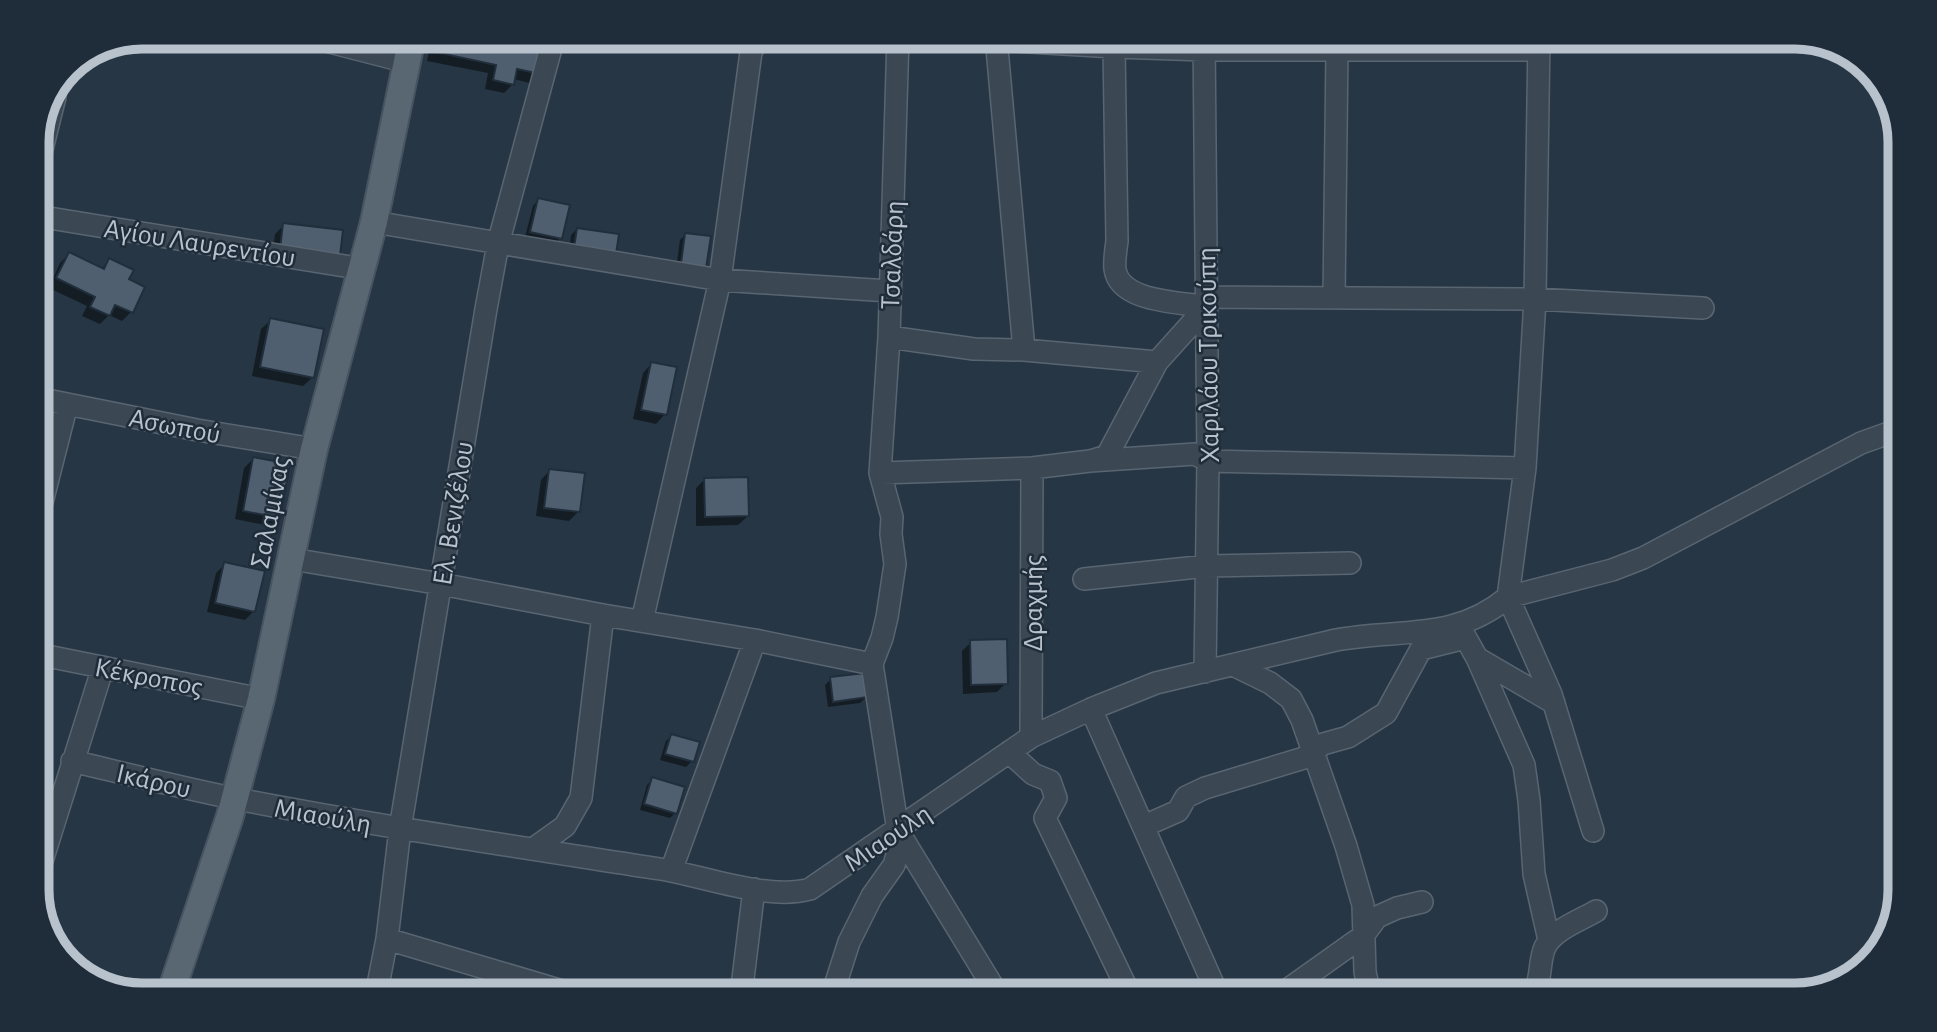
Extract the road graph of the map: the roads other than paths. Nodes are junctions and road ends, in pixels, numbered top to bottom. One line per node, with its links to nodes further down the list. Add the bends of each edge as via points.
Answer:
1 (410, 49): 11 (main road, Σαλαμίνας)
2 (551, 49): 12 (street, Ελ. Βενιζέλου)
3 (753, 49): 14 (street)
4 (898, 49): 15 (street, Τσαλδάρη)
5 (997, 49): 21 (street)
6 (1114, 49): 18 (street, via 1115,270 1123,286 1135,293)
7 (1204, 49): 18 (street, Χαριλάου Τρικούπη)
8 (1330, 49): 16 (street)
9 (1539, 49): 17 (street)
10 (49, 218): 13 (street, Αγίου Λαυρεντίου)
11 (374, 222): 12 (street); 13 (main road, Σαλαμίνας)
12 (498, 244): 14 (street); 37 (street, Ελ. Βενιζέλου)
13 (363, 269): 26 (main road, Σαλαμίνας)
14 (720, 280): 15 (street); 40 (street)
15 (889, 291): 20 (street, Τσαλδάρη)
16 (1334, 298): 17 (street); 18 (street)
17 (1535, 299): 19 (street); 30 (street)
18 (1204, 302): 22 (street); 28 (street, Χαριλάου Τρικούπη)
19 (1703, 308)
20 (889, 337): 21 (street, via 974,349); 31 (street, Τσαλδάρη)
21 (1024, 350): 22 (street)
22 (1157, 362): 27 (street, via 1107,456)
23 (49, 400): 24 (street, Ασωπού)
24 (67, 404): 26 (street, Ασωπού); 32 (street)
25 (1888, 433): 38 (street, Μιαούλη, via 1861,443 1643,558)
26 (314, 449): 33 (main road, Σαλαμίνας)
27 (1090, 461): 28 (street, via 1195,454); 29 (street)
28 (1208, 461): 30 (street); 35 (street, Χαριλάου Τρικούπη)
29 (1032, 468): 31 (street); 52 (street, Δραχμής)
30 (1525, 468): 38 (street)
31 (880, 473): 45 (street, Τσαλδάρη, via 892,516 895,564 885,628)
32 (49, 475)
33 (292, 559): 37 (street); 49 (main road, Σαλαμίνας)
34 (1350, 563): 35 (street)
35 (1207, 566): 36 (street); 48 (street, Χαριλάου Τρικούπη)
36 (1084, 579)
37 (441, 584): 39 (street); 59 (street, Ελ. Βενιζέλου)
38 (1508, 597): 41 (street, Μιαούλη); 50 (street)
39 (603, 615): 40 (street); 62 (street, via 581,798 565,826)
40 (642, 621): 42 (street)
41 (1463, 632): 44 (street); 46 (street, Μιαούλη, via 1360,635); 53 (street, via 1421,649 1386,713 1349,737)
42 (755, 640): 45 (street); 63 (street)
43 (49, 656): 47 (street, Κέκροπος)
44 (1477, 658): 50 (street); 69 (street, via 1524,765 1534,874)
45 (872, 664): 60 (street)
46 (1233, 665): 48 (street, Μιαούλη); 53 (street, via 1291,699)
47 (103, 667): 49 (street, Κέκροπος); 55 (street)
48 (1205, 672): 51 (street, Μιαούλη, via 1156,683)
49 (261, 699): 56 (main road, Σαλαμίνας)
50 (1554, 703): 61 (street)
51 (1091, 709): 52 (street, Μιαούλη); 58 (street)
52 (1031, 737): 54 (street, Μιαούλη)
53 (1313, 751): 58 (street, via 1304,758 1205,788 1186,797 1178,811); 67 (street, via 1363,905)
54 (1009, 752): 60 (street, Μιαούλη); 76 (street, via 1033,774 1050,781 1056,798 1045,818)
55 (72, 761): 56 (street, Ικάρου); 57 (street)
56 (235, 799): 59 (street, Μιαούλη); 70 (main road, Σαλαμίνας)
57 (49, 810)
58 (1144, 826): 77 (street)
59 (400, 829): 62 (street, Μιαούλη); 68 (street, Ελ. Βενιζέλου)
60 (898, 831): 64 (street, Μιαούλη, via 810,889 797,893); 74 (street, via 894,865 872,895); 75 (street)
61 (1593, 831)
62 (533, 849): 63 (street, Μιαούλη)
63 (671, 871): 64 (street, Μιαούλη)
64 (754, 888): 73 (street)
65 (1422, 902): 67 (street, via 1377,917)
66 (1596, 911): 69 (street)
67 (1363, 936): 78 (street); 79 (street)
68 (387, 939): 71 (street, Ελ. Βενιζέλου); 72 (street)
69 (1549, 940): 80 (street)
70 (174, 983)
71 (378, 983)
72 (536, 983)
73 (742, 983)
74 (836, 983)
75 (991, 983)
76 (1124, 983)
77 (1213, 983)
78 (1297, 983)
79 (1367, 983)
80 (1537, 983)

